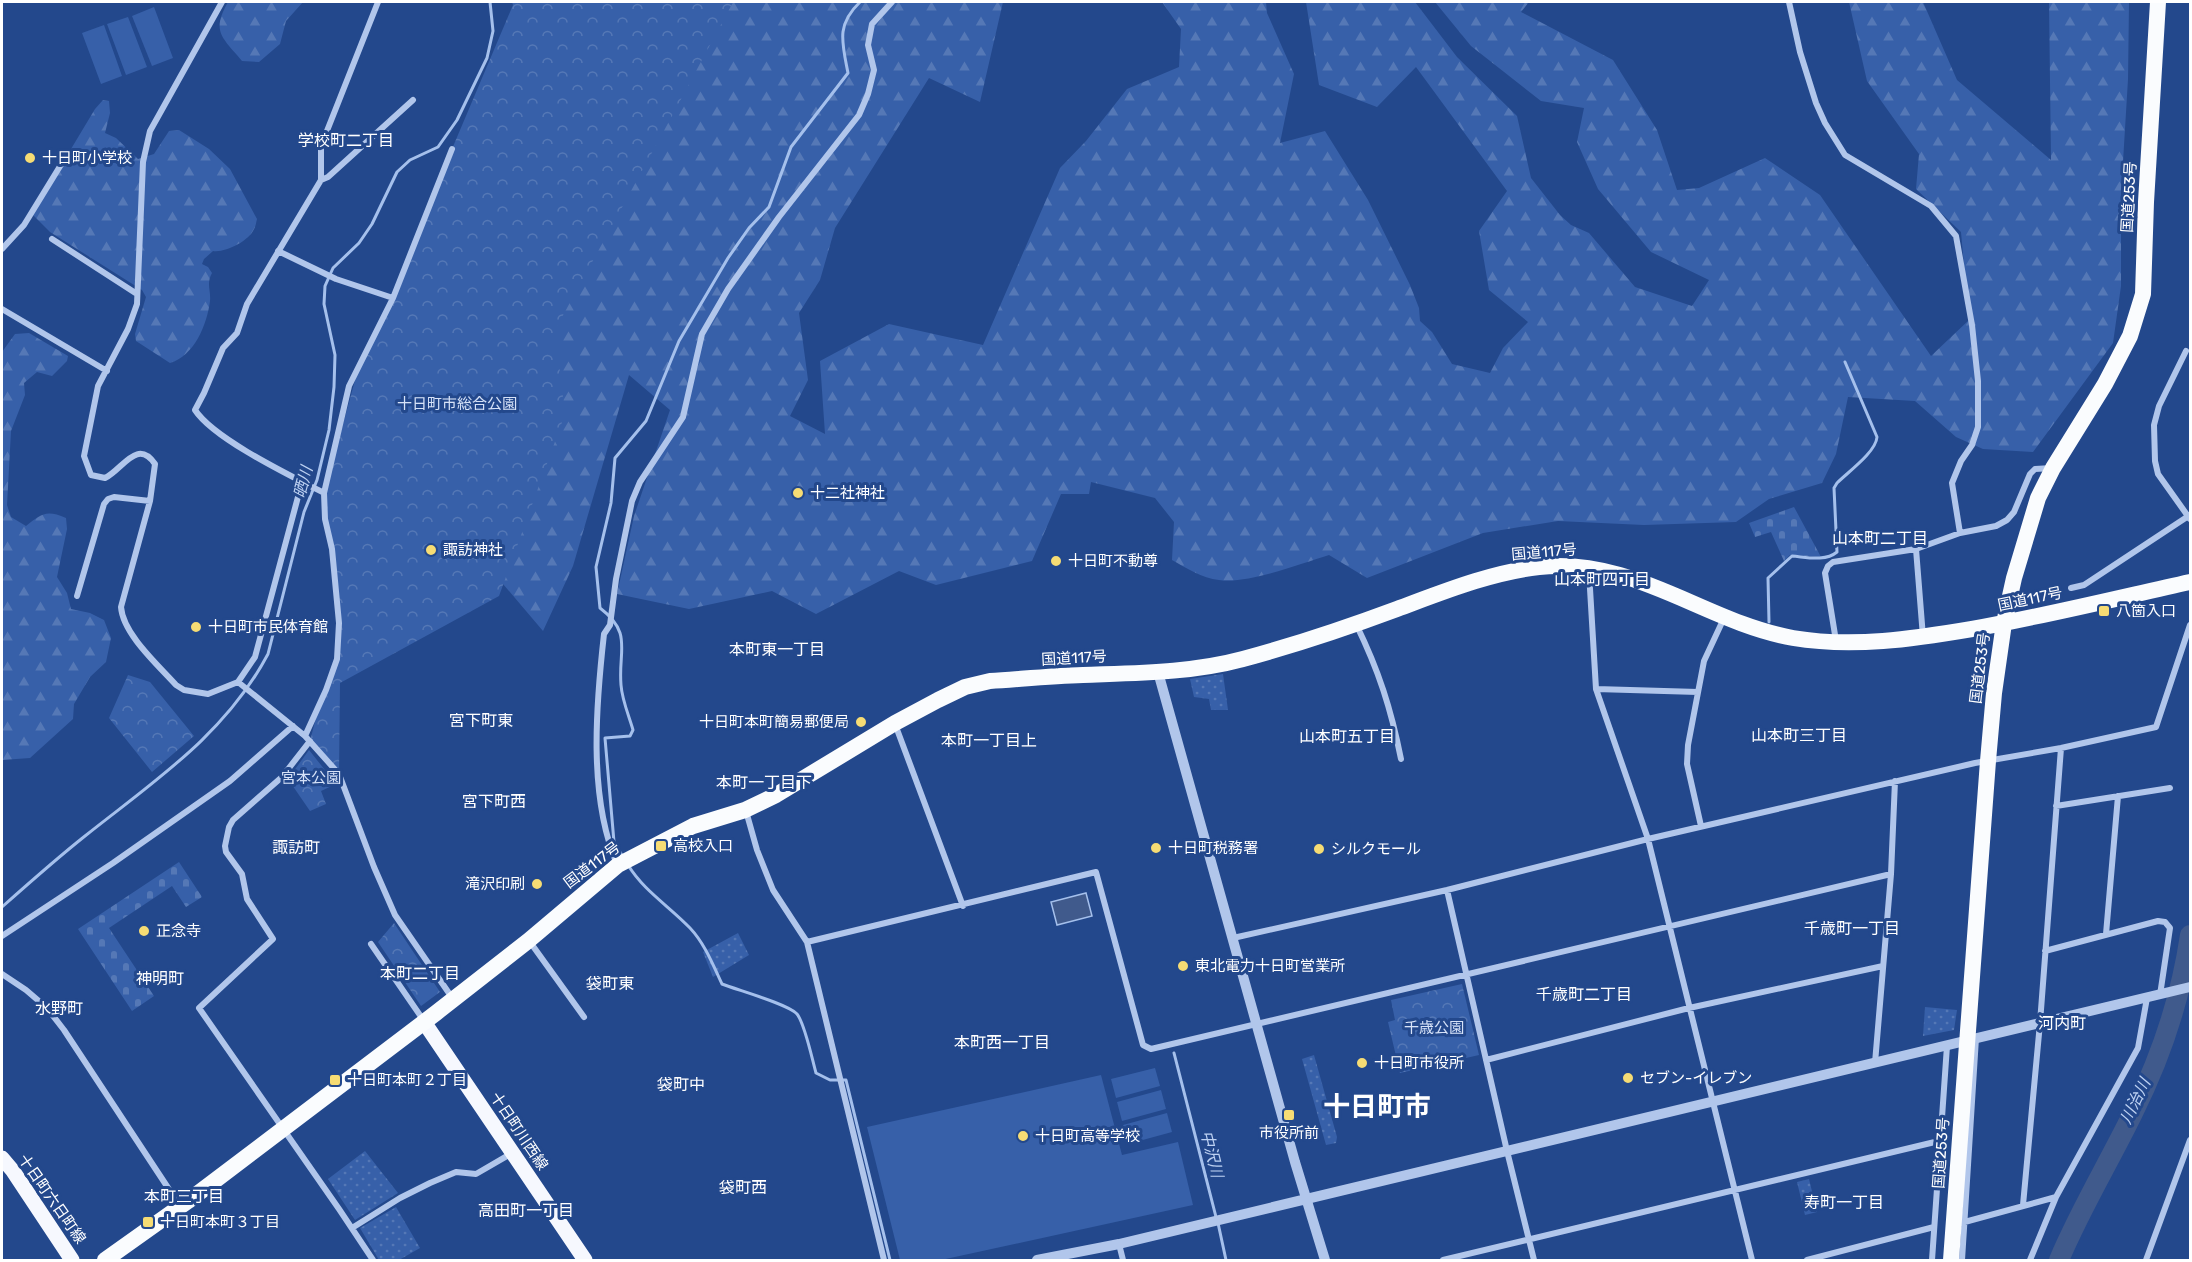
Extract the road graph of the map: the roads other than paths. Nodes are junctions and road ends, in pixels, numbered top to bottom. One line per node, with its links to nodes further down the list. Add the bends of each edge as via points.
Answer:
1 (222, 2): 13 (street, via 150,131 143,162)
2 (378, 2): 9 (street, via 321,146)
3 (892, 2): 52 (street, via 872,24 868,45 874,70 859,115 728,289 702,334 683,417 640,482 632,501 610,625 604,634 596,726 603,825)
4 (1789, 2): 23 (street, via 1816,104 1845,155 1931,206 1956,236 1978,381 1978,427 1952,483)
5 (2158, 2): 18 (highway, 国道253号, via 2143,294 2130,336)
6 (413, 100): 9 (street)
7 (452, 149): 14 (street)
8 (62, 163): 11 (street, via 24,225)
9 (321, 180): 12 (street)
10 (52, 239): 13 (street)
11 (2, 249)
12 (278, 251): 14 (street, via 336,279); 19 (street, via 247,304 237,333 223,348 195,410 202,420 229,439)
13 (137, 294): 17 (street, via 128,328)
14 (393, 298): 20 (street, via 349,387)
15 (2, 309): 17 (street)
16 (2186, 351): 22 (street, via 2154,425 2158,474)
17 (107, 371): 21 (street, via 96,393 84,456 91,475 105,478 135,454 149,455 155,464)
18 (2053, 468): 23 (street, via 2035,469 2030,474 2007,520); 30 (highway, 国道253号, via 2038,498)
19 (302, 482): 20 (street); 36 (street, via 255,657)
20 (324, 493): 41 (street, via 339,623 337,659)
21 (150, 501): 28 (street, via 114,497 104,504); 36 (street, via 121,607 122,617 147,652 184,690 208,694)
22 (2190, 517): 27 (street, via 2084,585)
23 (1960, 533): 24 (street)
24 (1916, 549): 33 (street); 34 (street, via 1828,566 1825,573)
25 (1589, 567): 29 (highway, 国道117号, via 1635,579); 31 (highway, 国道117号, via 1541,567 1490,576); 37 (street)
26 (2190, 582): 30 (highway, 国道117号)
27 (2071, 588)
28 (77, 596)
29 (1725, 616): 34 (highway, 国道117号, via 1790,637); 38 (street, via 1704,660)
30 (2004, 623): 33 (highway, 国道117号); 44 (highway, 国道253号)
31 (1356, 624): 35 (highway, 国道117号, via 1240,659); 43 (street, via 1391,711)
32 (2190, 624): 42 (street, via 2156,727)
33 (1923, 637): 34 (highway, 国道117号)
34 (1836, 642)
35 (1158, 672): 39 (highway, 国道117号, via 990,681 965,687); 59 (street)
36 (241, 684): 40 (street)
37 (1596, 689): 38 (street); 51 (street)
38 (1698, 692): 50 (street, via 1687,764)
39 (895, 723): 49 (highway, 国道117号); 55 (street)
40 (293, 726): 41 (street); 58 (street, via 230,782)
41 (307, 738): 70 (street, via 339,774 395,915); 81 (street, via 282,777 233,820 225,846 242,874 246,899 273,939 199,1008)
42 (2061, 748): 44 (street); 48 (street)
43 (1401, 759)
44 (1988, 761): 45 (street); 76 (highway, 国道253号)
45 (1895, 782): 50 (street); 53 (street)
46 (2170, 788): 47 (street)
47 (2118, 796): 48 (street); 57 (street)
48 (2056, 806): 63 (street)
49 (745, 810): 52 (highway, 国道117号, via 693,826); 61 (street, via 773,890)
50 (1701, 826): 51 (street)
51 (1648, 839): 54 (street); 56 (street)
52 (618, 865): 60 (highway, 国道117号)
53 (1891, 874): 56 (street); 64 (street)
54 (1447, 890): 59 (street); 66 (street)
55 (963, 906): 61 (street); 74 (street, via 1096,872 1143,1045 1151,1049)
56 (1668, 926): 66 (street); 71 (street)
57 (2106, 934): 63 (street); 68 (street, via 2165,922 2170,928)
58 (2, 936)
59 (1233, 938): 74 (street)
60 (528, 940): 70 (highway, 国道117号); 72 (street)
61 (807, 942): 103 (street)
62 (371, 944): 73 (street)
63 (2045, 951): 75 (street)
64 (1883, 966): 71 (street); 79 (street)
65 (2, 974): 92 (street, via 52,1015)
66 (1466, 974): 74 (street); 78 (street)
67 (2190, 987): 68 (street)
68 (2162, 994): 69 (street)
69 (2147, 998): 75 (street); 89 (street, via 2138,1048)
70 (453, 1000): 73 (highway, 国道117号)
71 (1689, 1008): 78 (street); 80 (street)
72 (584, 1017)
73 (424, 1022): 81 (highway, 国道117号); 85 (main road, 十日町川西線)
74 (1257, 1023): 90 (street)
75 (2040, 1023): 76 (street); 91 (street)
76 (1971, 1040): 77 (street); 93 (highway, 国道253号)
77 (1947, 1046): 79 (street); 83 (street)
78 (1486, 1060): 84 (street)
79 (1875, 1063): 80 (street)
80 (1714, 1101): 84 (street); 88 (street)
81 (284, 1128): 92 (highway, 国道117号); 95 (street)
82 (2190, 1140): 86 (street)
83 (1940, 1141): 88 (street); 94 (street)
84 (1507, 1151): 90 (street); 96 (street)
85 (512, 1152): 95 (street, via 476,1174 456,1172 430,1183); 102 (main road, 十日町川西線)
86 (2187, 1157): 116 (street)
87 (2, 1158): 99 (main road, 十日町六日町線)
88 (1735, 1190): 96 (street); 109 (street)
89 (2056, 1197): 91 (street); 115 (street)
90 (1306, 1199): 97 (street); 106 (street)
91 (2023, 1205): 93 (street)
92 (181, 1206): 100 (highway, 国道117号)
93 (1959, 1224): 113 (highway, 国道253号); 114 (street)
94 (1934, 1227): 98 (street); 112 (street)
95 (352, 1228): 101 (street)
96 (1529, 1240): 107 (street); 108 (street)
97 (1119, 1244): 104 (street); 105 (street)
98 (1837, 1253): 110 (street); 111 (street)
99 (72, 1260)
100 (105, 1260)
101 (373, 1260)
102 (585, 1260)
103 (884, 1260)
104 (1037, 1260)
105 (1123, 1260)
106 (1325, 1260)
107 (1443, 1260)
108 (1534, 1260)
109 (1752, 1260)
110 (1807, 1260)
111 (1838, 1260)
112 (1932, 1260)
113 (1952, 1260)
114 (1962, 1260)
115 (2030, 1260)
116 (2146, 1260)

